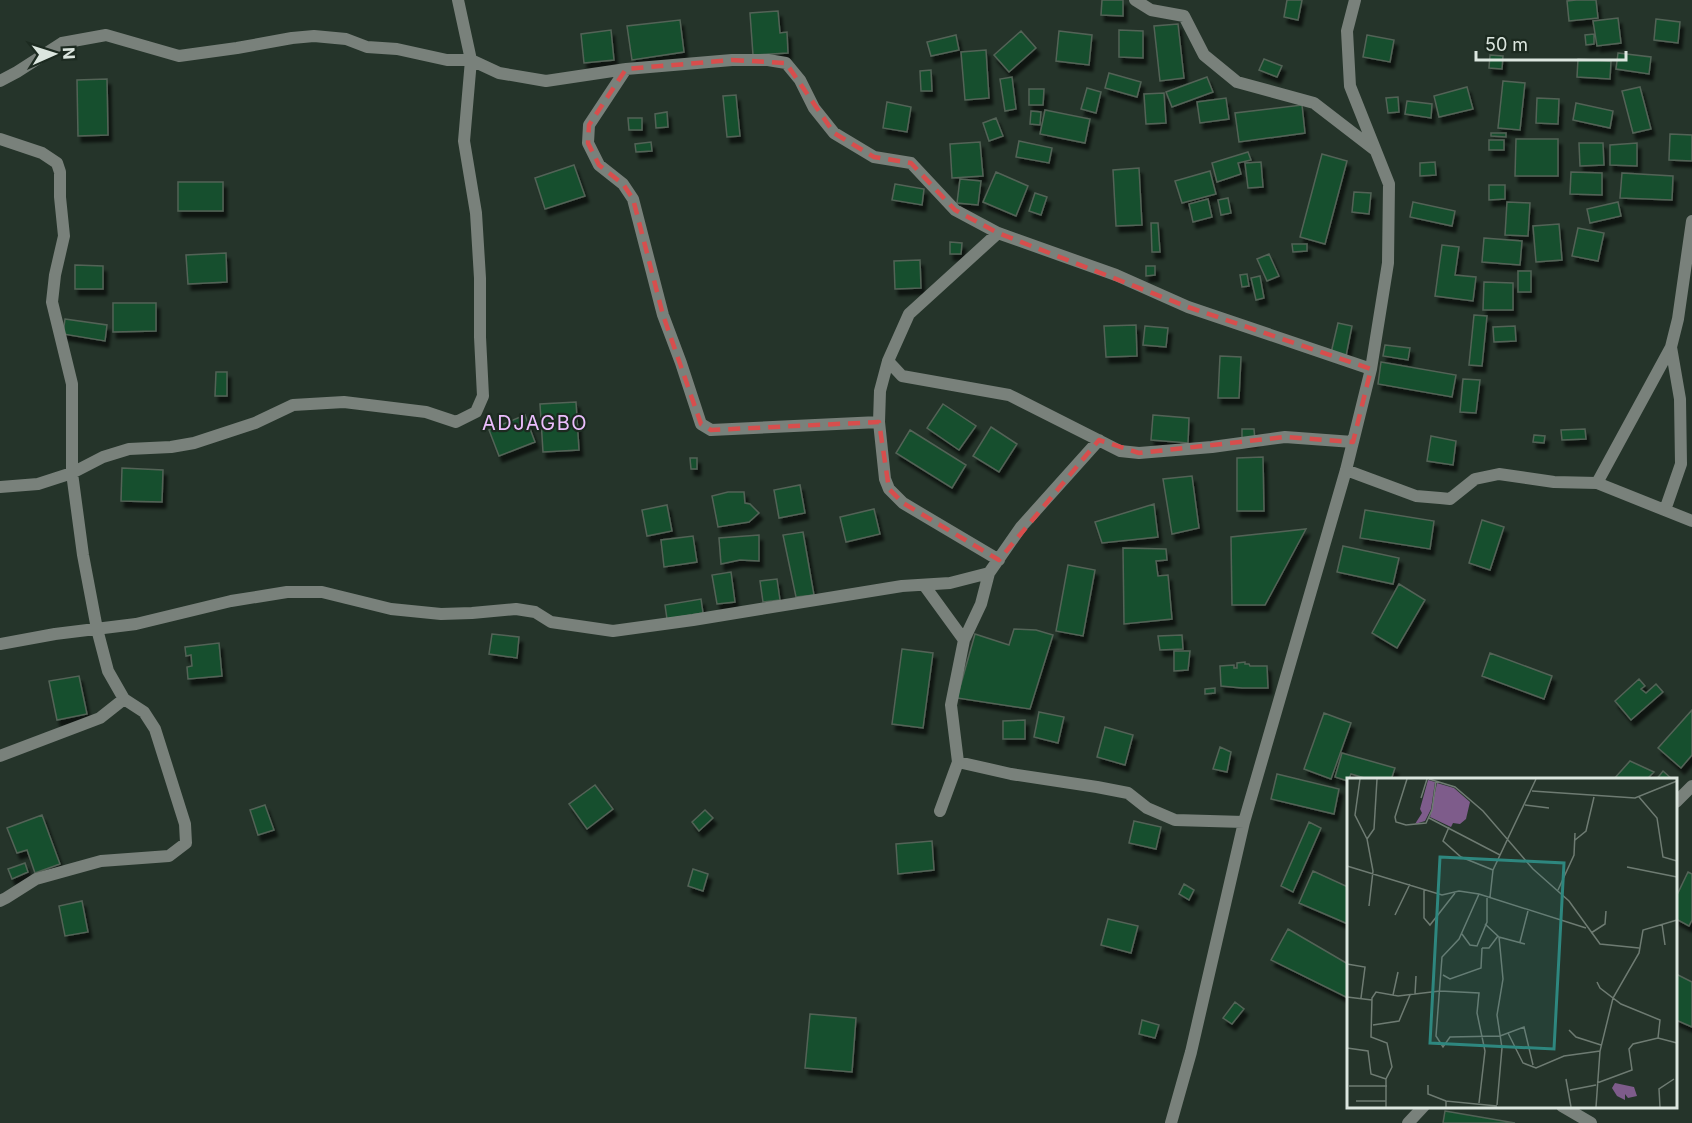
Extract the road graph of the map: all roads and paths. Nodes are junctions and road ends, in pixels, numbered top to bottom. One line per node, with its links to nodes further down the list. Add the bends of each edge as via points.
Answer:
1 (458, 0): 4 (street)
2 (1135, 0): 8 (street, via 1151,10 1184,16 1204,55 1237,82 1314,103)
3 (1354, 0): 8 (street, via 1347,31 1350,86)
4 (471, 60): 5 (street, via 499,73 546,81); 6 (street, via 447,60 314,36 178,56 106,35 62,43); 18 (street, via 464,141 476,213 480,278 483,396 476,412 456,422 426,412 344,402 293,405 255,423 194,443 129,449)
5 (626, 69): 10 (street, via 732,60 786,63 834,133 874,156 911,163 954,210); 14 (street, via 590,125 588,143 598,165 623,184 633,199 663,315 701,424 711,430)
6 (0, 81)
7 (0, 139): 18 (street, via 42,153 57,163 60,172 64,236 52,302 72,384)
8 (1376, 151): 13 (street, via 1389,184 1388,263)
9 (1692, 221): 11 (street)
10 (998, 232): 12 (street, via 909,314); 13 (street, via 1116,275 1188,307)
11 (1671, 347): 19 (street); 21 (street, via 1680,399 1681,464)
12 (888, 361): 14 (street, via 880,391); 15 (street, via 902,376 1009,395)
13 (1371, 369): 16 (street)
14 (879, 422): 23 (street, via 889,489 903,503)
15 (1099, 440): 16 (street, via 1120,451 1139,453 1285,437); 23 (street, via 1022,527)
16 (1353, 442): 17 (street)
17 (1346, 470): 19 (street, via 1416,496 1450,499 1475,479 1499,474); 35 (street)
18 (72, 473): 20 (street, via 38,484); 26 (street)
19 (1597, 483): 21 (street)
20 (0, 487)
21 (1665, 510): 22 (street)
22 (1692, 521)
23 (999, 560): 24 (street)
24 (989, 573): 25 (street); 27 (street, via 981,604)
25 (924, 585): 26 (street, via 613,631 551,622 536,612 516,609 441,614 392,609 322,592 287,592 231,601 136,624); 27 (street)
26 (97, 629): 28 (street); 29 (street, via 108,671)
27 (964, 640): 31 (street, via 951,705)
28 (0, 644)
29 (124, 699): 30 (street, via 100,718); 36 (street, via 144,712 155,729 185,824 186,843 169,856 101,861 36,879)
30 (0, 756)
31 (958, 762): 34 (street); 35 (street, via 1128,793 1147,808 1175,820)
32 (1692, 786): 33 (street)
33 (1677, 801)
34 (940, 811)
35 (1244, 822): 39 (street)
36 (0, 901)
37 (1423, 1108): 40 (street)
38 (1564, 1108): 41 (street)
39 (1171, 1123)
40 (1408, 1123)
41 (1591, 1123)

